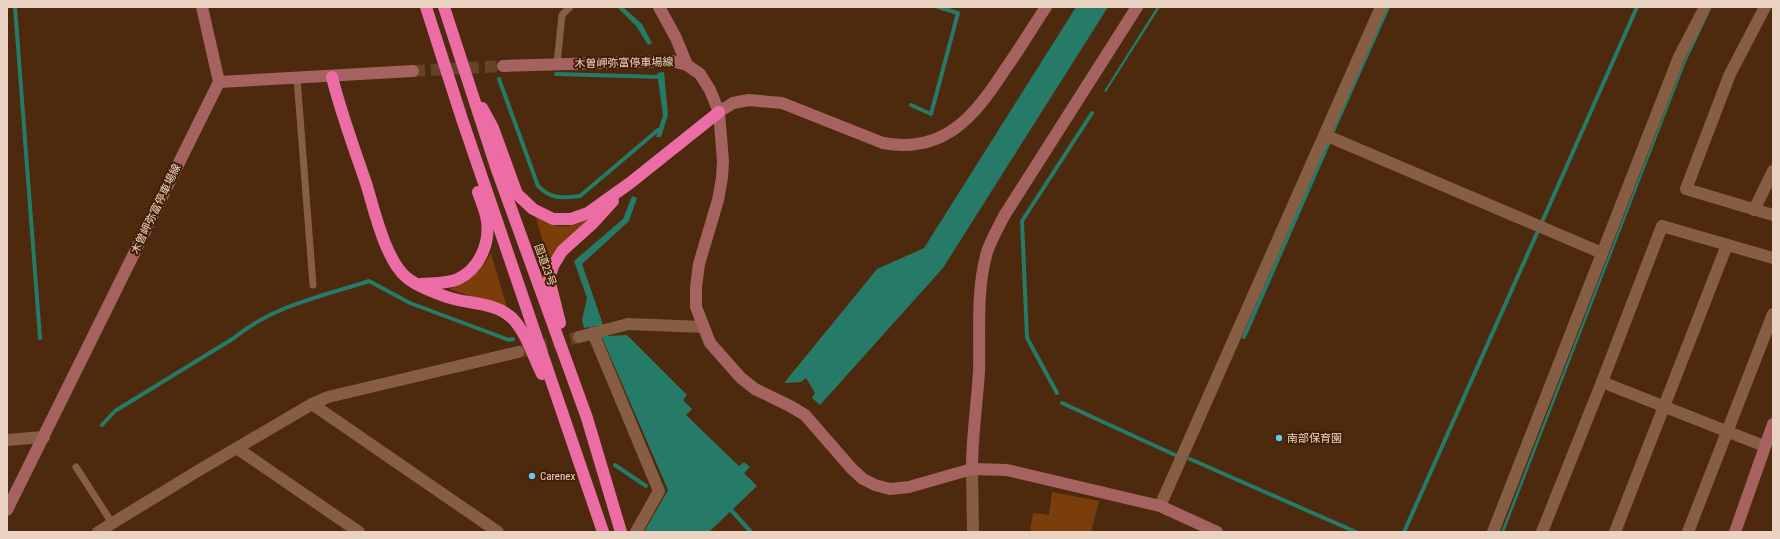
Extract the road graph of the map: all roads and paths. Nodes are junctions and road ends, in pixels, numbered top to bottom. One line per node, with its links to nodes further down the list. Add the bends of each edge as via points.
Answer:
1 (202, 7): 17 (street)
2 (426, 7): 20 (highway)
3 (444, 7): 18 (highway, 国道23号)
4 (570, 7): 11 (lane, via 562,15)
5 (659, 7): 12 (street)
6 (1046, 7): 19 (street, via 972,115 954,130 918,145 883,143 782,104 749,100 733,104)
7 (1137, 7): 48 (street, via 1004,216 988,251 980,305 979,371)
8 (1381, 7): 21 (street)
9 (1706, 7): 27 (street, via 1679,57)
10 (1765, 7): 24 (street, via 1730,74 1686,188)
11 (558, 64): 12 (street, 木曽岬弥富停車場線, via 672,61); 13 (street, 木曽岬弥富停車場線)
12 (688, 65): 19 (street, 木曽岬弥富停車場線, via 700,74 710,90)
13 (503, 66)
14 (414, 72): 15 (street)
15 (332, 77): 16 (street); 30 (highway, via 391,256 400,271)
16 (297, 78): 17 (street); 29 (lane)
17 (219, 82): 44 (street, 木曽岬弥富停車場線)
18 (469, 83): 23 (highway, via 493,128 517,194 533,209 553,219 571,219 588,213); 39 (highway, 国道23号, via 496,167)
19 (718, 112): 23 (highway); 32 (street, 木曽岬弥富停車場線, via 723,160 722,178 699,264 696,287 696,307)
20 (462, 119): 30 (highway, via 471,168 487,222 487,242 475,266 458,279); 41 (highway)
21 (1325, 135): 27 (street); 49 (street)
22 (1773, 171): 24 (street)
23 (630, 183): 39 (highway, via 593,223 562,251 552,266 549,279)
24 (1754, 210): 25 (street)
25 (1773, 215)
26 (1727, 245): 28 (street); 36 (street, via 1662,226); 38 (street)
27 (1602, 253): 61 (street)
28 (1773, 258)
29 (313, 285)
30 (418, 285): 41 (highway, via 457,300 500,309 512,318 521,329)
31 (1773, 314): 42 (street)
32 (703, 327): 33 (street, via 628,324); 48 (street, 木曽岬弥富停車場線, via 710,343 741,378 755,389 805,415 863,479 890,489 909,487)
33 (594, 333): 34 (street); 59 (street, via 659,491)
34 (579, 337)
35 (518, 352): 37 (street, via 328,397)
36 (1602, 382): 38 (street); 62 (street)
37 (312, 404): 46 (street); 52 (street)
38 (1664, 406): 42 (street); 63 (street)
39 (587, 418): 58 (highway, 国道23号)
40 (1773, 424): 45 (street)
41 (567, 427): 57 (highway)
42 (1728, 431): 45 (street); 64 (street)
43 (7, 437): 44 (street)
44 (44, 437): 50 (street, 木曽岬弥富停車場線)
45 (1764, 446): 65 (street)
46 (238, 448): 51 (street); 55 (street)
47 (76, 467): 51 (lane)
48 (972, 469): 49 (street, 木曽岬弥富停車場線, via 1007,470); 60 (street)
49 (1160, 506): 53 (street, 木曽岬弥富停車場線)
50 (7, 510)
51 (112, 523): 54 (street)
52 (485, 528): 56 (street)
53 (1213, 531)
54 (98, 532)
55 (359, 532)
56 (498, 532)
57 (603, 532)
58 (621, 532)
59 (636, 532)
60 (973, 532)
61 (1493, 532)
62 (1542, 532)
63 (1615, 532)
64 (1688, 532)
65 (1735, 532)

